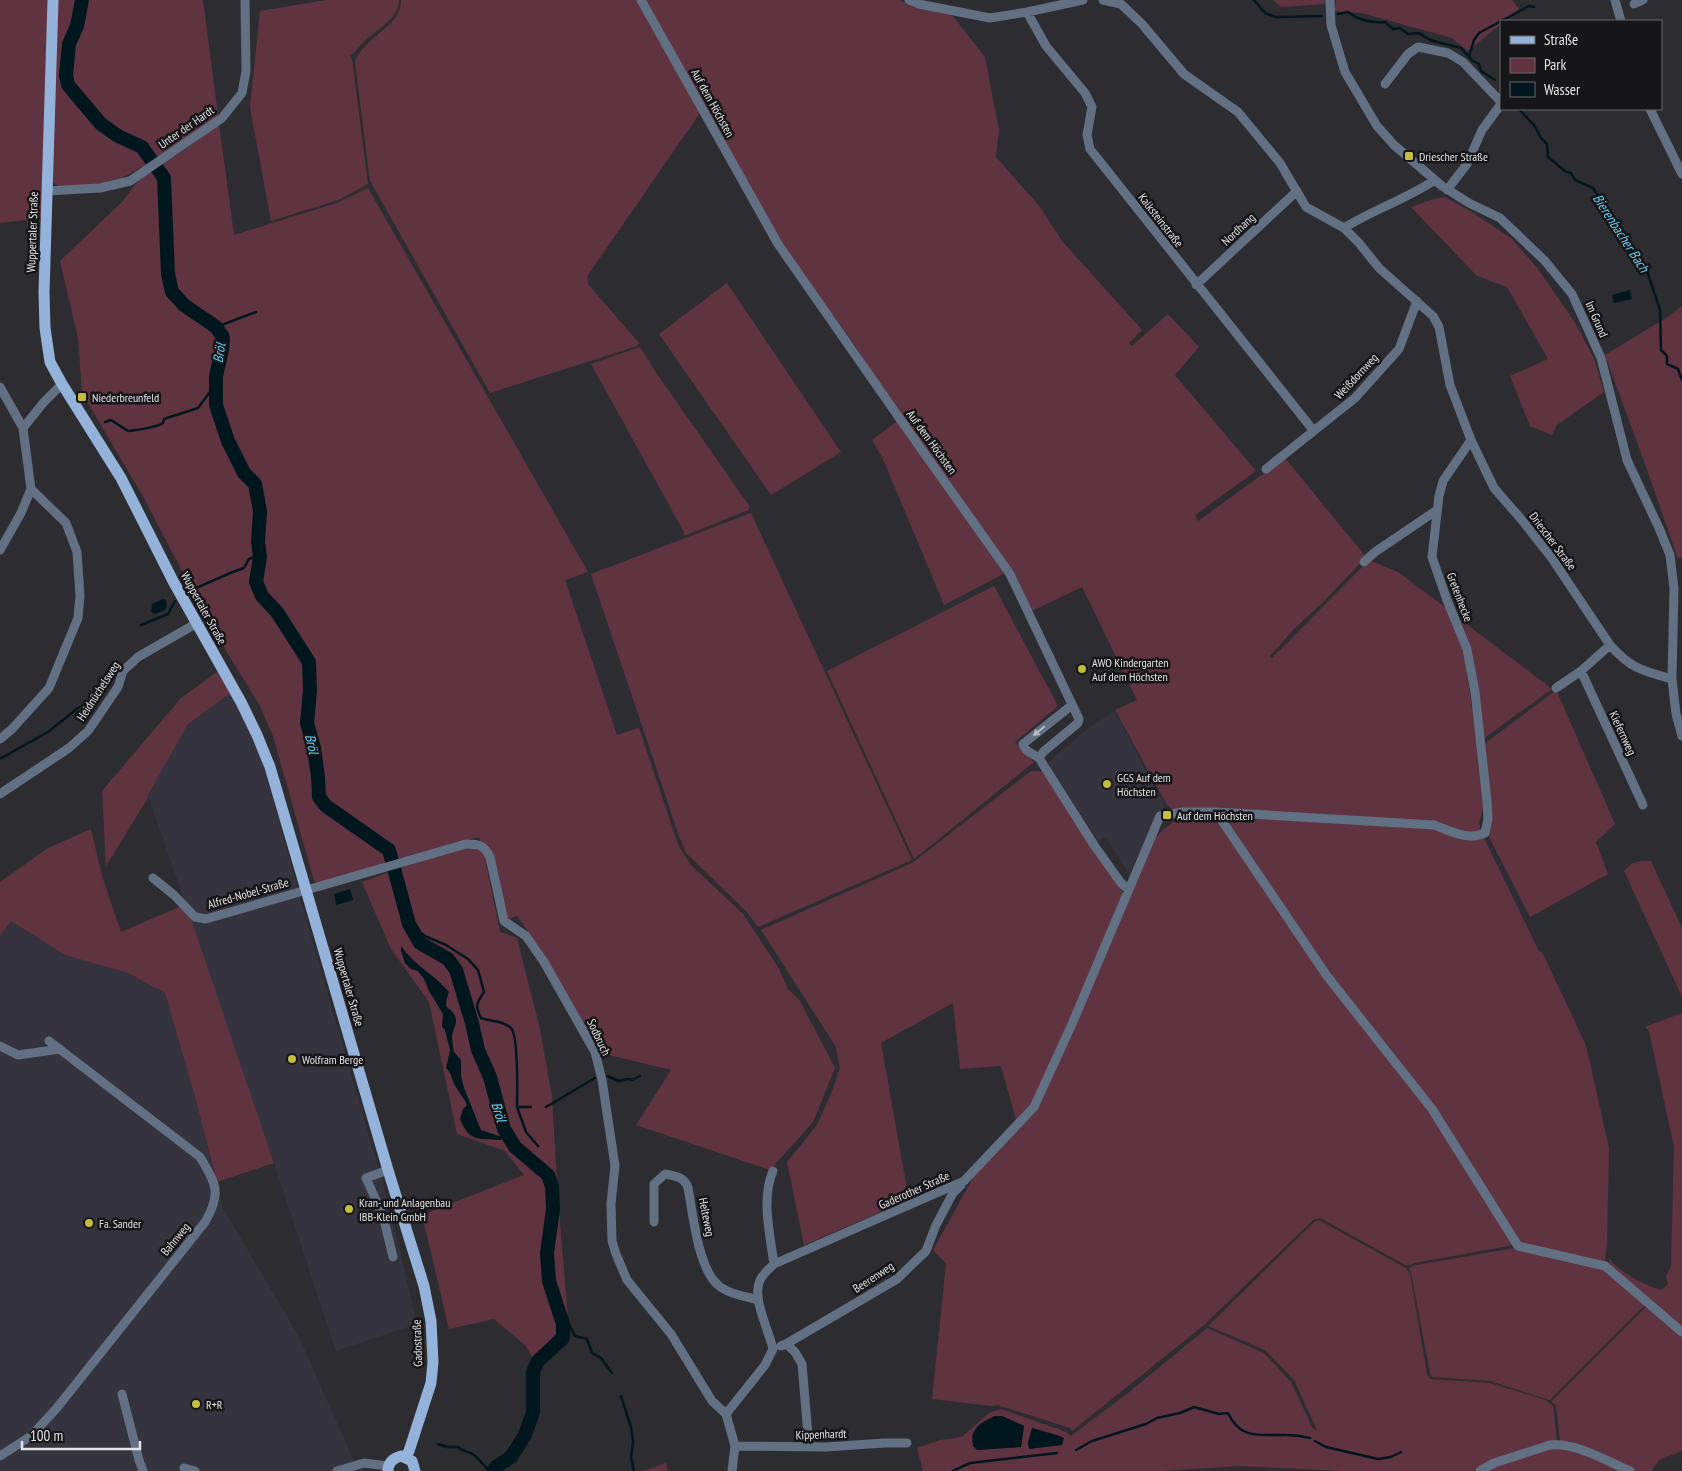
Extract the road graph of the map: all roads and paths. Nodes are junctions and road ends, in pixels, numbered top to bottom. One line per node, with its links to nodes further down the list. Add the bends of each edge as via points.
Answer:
1 (53, 0): 20 (main road, Wuppertaler Straße)
2 (245, 0): 20 (street, Unter der Hardt, via 246,71 242,93 222,118 130,181 100,188)
3 (641, 0): 40 (street, Auf dem Höchsten, via 778,244 1010,574)
4 (909, 0): 11 (street, via 990,18)
5 (1083, 0): 11 (street)
6 (1102, 0): 21 (street, Driescher Straße, via 1120,4 1142,24 1184,74 1238,112 1280,163)
7 (1330, 0): 18 (street, Im Grund, via 1331,25 1345,72 1377,126)
8 (1614, 0): 12 (street)
9 (1643, 0): 10 (street)
10 (1634, 4)
11 (1027, 12): 23 (street, Kalksteinstraße, via 1046,46 1085,93 1092,107 1087,135 1090,149)
12 (1620, 20)
13 (1385, 84): 14 (street, via 1408,54 1418,47 1448,53 1463,62)
14 (1500, 102)
15 (1500, 104): 19 (street)
16 (1650, 110): 17 (street)
17 (1682, 174)
18 (1435, 180): 19 (street, Im Grund); 22 (street)
19 (1447, 190): 38 (street, Im Grund, via 1500,218 1545,261 1572,294 1601,358 1627,460 1670,555 1674,588)
20 (47, 191): 25 (main road, Wuppertaler Straße, via 45,328 50,362)
21 (1297, 191): 22 (street, Driescher Straße, via 1306,206); 23 (street, Nordhang)
22 (1344, 228): 24 (street, Driescher Straße, via 1379,268)
23 (1196, 285): 28 (street, Kalksteinstraße)
24 (1417, 301): 28 (street, Weißdornweg, via 1399,349 1355,398); 29 (street, Driescher Straße, via 1439,326 1450,385)
25 (62, 384): 27 (street); 35 (main road, Wuppertaler Straße, via 121,478)
26 (0, 387): 27 (street)
27 (23, 428): 31 (street)
28 (1313, 430): 30 (street, Weißdornweg)
29 (1471, 440): 32 (street, Gretenhecke, via 1443,481); 36 (street, Driescher Straße, via 1494,488 1552,557)
30 (1266, 469)
31 (31, 488): 33 (street, via 21,514); 42 (street, via 66,523 77,552 78,618 49,688)
32 (1437, 510): 34 (street); 46 (street, Gretenhecke, via 1432,557 1467,649 1488,819 1485,832 1478,836 1465,836 1434,825)
33 (0, 550)
34 (1364, 562)
35 (197, 624): 44 (street, Heidnüchelsweg, via 138,657 123,671 118,688 88,730 69,748); 49 (main road, Wuppertaler Straße, via 257,735 270,767)
36 (1610, 645): 37 (street); 38 (street, Driescher Straße, via 1634,667)
37 (1581, 671): 39 (street); 45 (street, Kiefernweg)
38 (1672, 679): 41 (street, Im Grund)
39 (1556, 688)
40 (1072, 705): 43 (street, Auf dem Höchsten, via 1078,723); 43 (street, one-way to 43, via 1022,744)
41 (1682, 736)
42 (0, 739)
43 (1039, 758): 48 (street, via 1094,845)
44 (0, 794)
45 (1643, 804)
46 (1216, 812): 48 (street, Gaderother Straße, via 1160,816); 61 (street, via 1327,976 1432,1110 1518,1246 1605,1266)
47 (153, 878): 49 (street, Alfred-Nobel-Straße, via 195,917 206,919)
48 (1128, 889): 55 (street, Gaderother Straße, via 1034,1107)
49 (306, 890): 53 (main road, Wuppertaler Straße); 65 (street, Sodbruch, via 466,844 486,848 504,921 526,936 596,1052 615,1166 611,1204 612,1241 616,1254 628,1280 671,1334 712,1401)
50 (49, 1041): 52 (street, Bahnweg)
51 (0, 1046): 52 (street, via 18,1055)
52 (60, 1049): 69 (street, Bahnweg, via 200,1157 216,1192 213,1208 205,1222 56,1409 31,1436)
53 (388, 1170): 57 (main road, Wuppertaler Straße); 58 (street, via 366,1178 383,1216)
54 (773, 1171): 59 (street, via 767,1191)
55 (964, 1181): 59 (street, Gaderother Straße); 62 (street, Beerenweg, via 953,1193 926,1251 897,1279)
56 (654, 1222): 60 (street, Helteweg, via 654,1184 665,1174 681,1178 688,1188 709,1276 719,1286)
57 (405, 1228): 70 (main road, Gadostraße, via 428,1304 433,1362 427,1397)
58 (393, 1257)
59 (774, 1264): 60 (street, Gaderother Straße, via 759,1283)
60 (758, 1300): 63 (street, Gaderother Straße)
61 (1682, 1332)
62 (786, 1344): 63 (street, Beerenweg); 68 (street, via 802,1364)
63 (773, 1349): 65 (street, via 765,1365)
64 (122, 1394): 73 (street)
65 (726, 1414): 67 (street)
66 (907, 1444): 68 (street, Kippenhardt, via 884,1442)
67 (734, 1446): 68 (street, Kippenhardt); 77 (street)
68 (809, 1447)
69 (0, 1456)
70 (405, 1457): 72 (main road, via 393,1459); 76 (main road, via 412,1461)
71 (184, 1468): 74 (street)
72 (388, 1469): 75 (street, via 364,1463)
73 (143, 1471)
74 (195, 1471)
75 (337, 1471)
76 (416, 1471)
77 (732, 1471)
78 (1480, 1471): 79 (street, via 1503,1460 1558,1444 1579,1449)
79 (1630, 1471)

